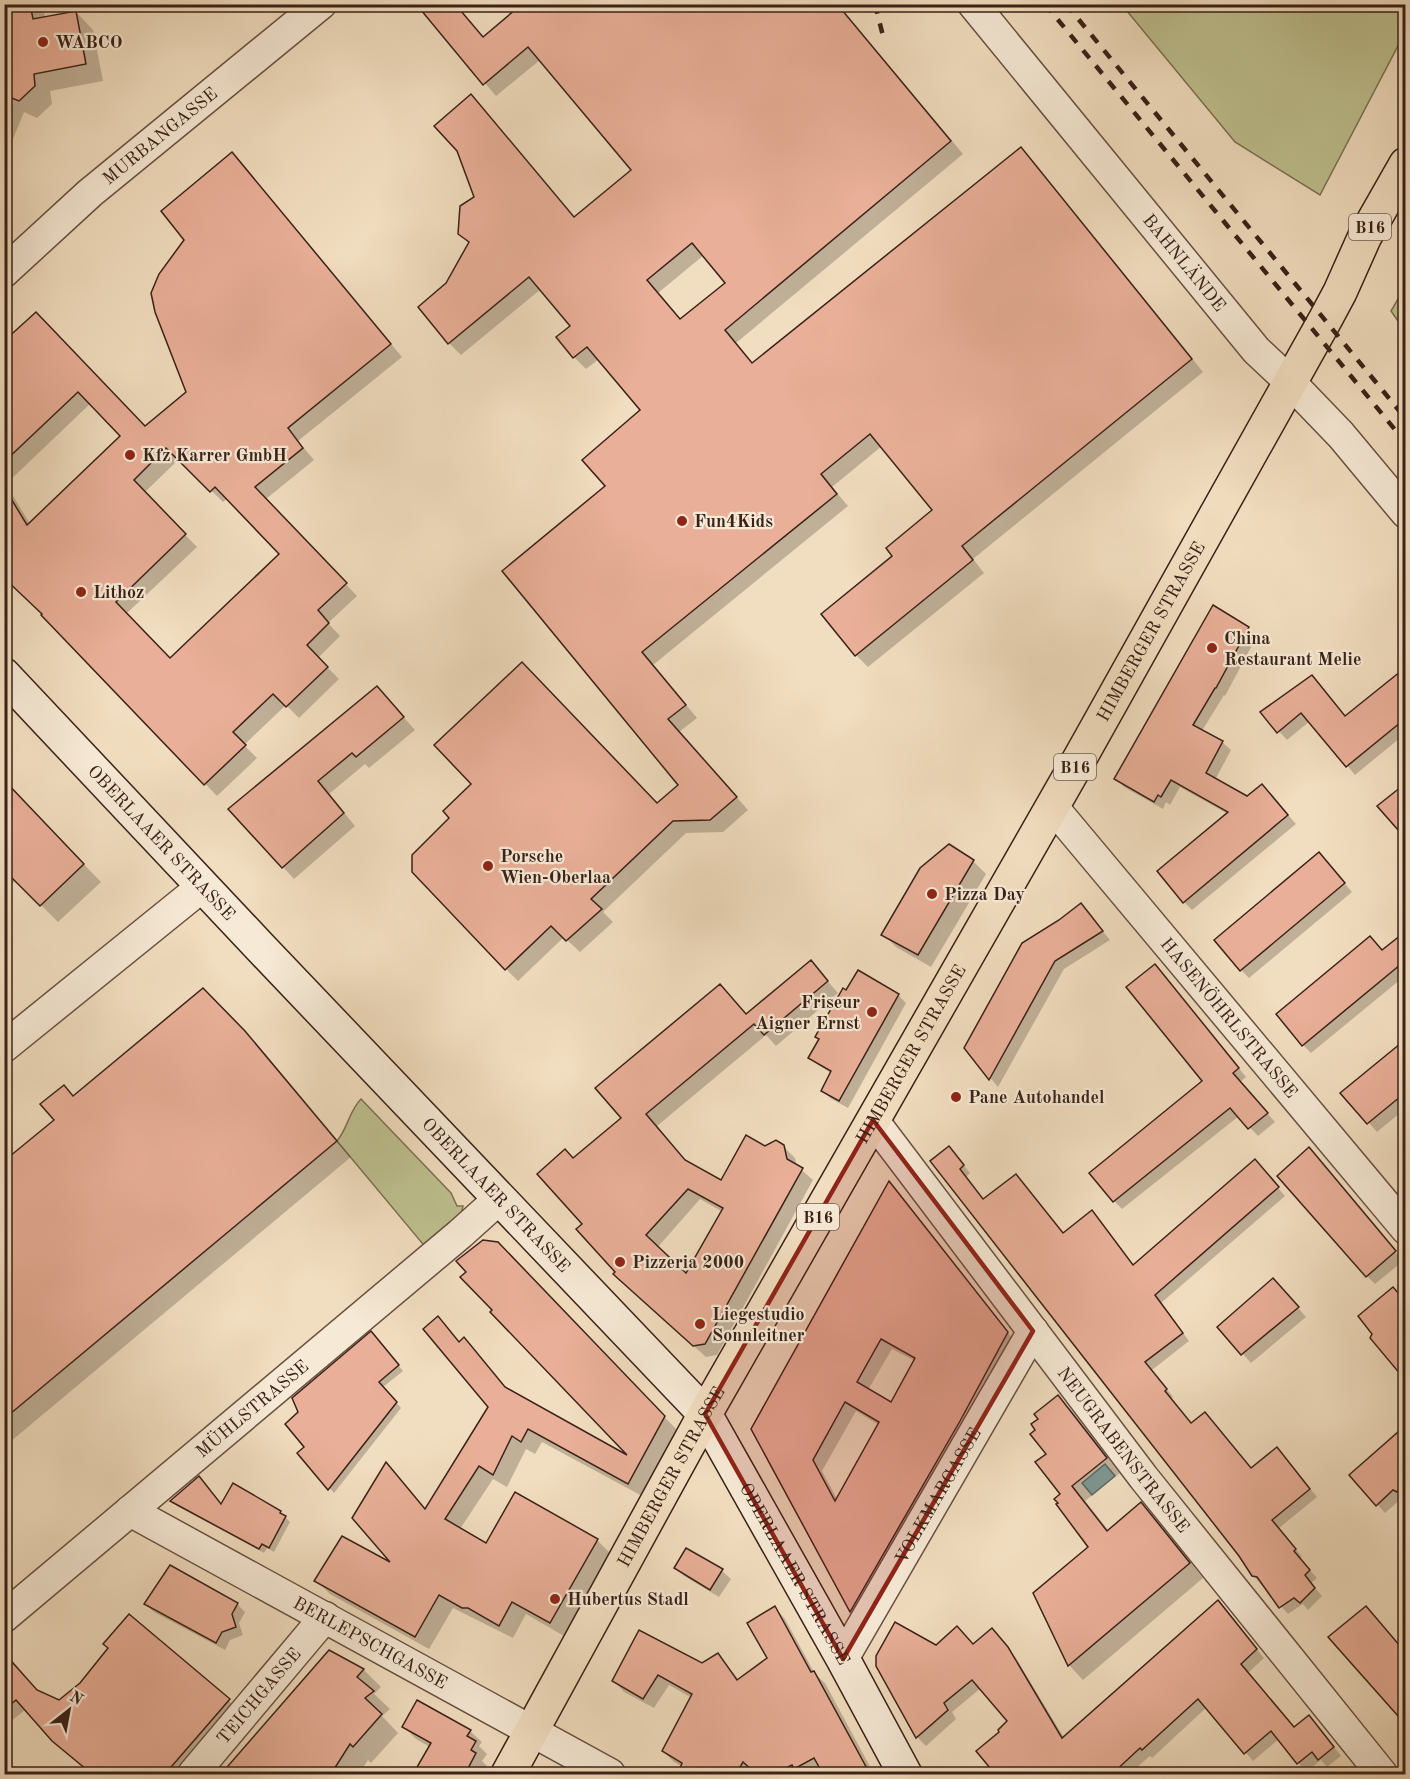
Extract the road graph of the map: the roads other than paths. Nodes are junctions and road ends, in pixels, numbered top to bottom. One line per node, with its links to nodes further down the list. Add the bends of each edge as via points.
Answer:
1 (321, 4): 4 (street, MURBANGASSE, via 90,194)
2 (973, 4): 5 (street, BAHNLÄNDE, via 1256,350)
3 (1406, 164): 5 (main road, HIMBERGER STRASSE / B16)
4 (4, 272)
5 (1290, 382): 6 (street, BAHNLÄNDE, via 1341,435); 8 (main road, HIMBERGER STRASSE / B16)
6 (1406, 513)
7 (4, 675): 9 (main road, OBERLAAER STRASSE)
8 (1052, 806): 11 (main road, HIMBERGER STRASSE / B16); 13 (street, HASENÖHRLSTRASSE)
9 (203, 886): 10 (street); 12 (main road, OBERLAAER STRASSE)
10 (4, 1047)
11 (873, 1120): 14 (street, NEUGRABENSTRASSE); 15 (main road, HIMBERGER STRASSE / B16)
12 (499, 1199): 15 (main road, OBERLAAER STRASSE); 16 (street, MÜHLSTRASSE)
13 (1406, 1229)
14 (1033, 1331): 19 (street, VOLKMARGASSE); 25 (street, NEUGRABENSTRASSE, via 1144,1478)
15 (705, 1414): 19 (main road, OBERLAAER STRASSE); 20 (main road, HIMBERGER STRASSE / B16)
16 (130, 1511): 17 (street, MÜHLSTRASSE); 18 (street, BERLEPSCHGASSE)
17 (4, 1617)
18 (325, 1617): 20 (street, BERLEPSCHGASSE); 21 (street, TEICHGASSE)
19 (843, 1659): 24 (main road, OBERLAAER STRASSE)
20 (532, 1730): 22 (main road, HIMBERGER STRASSE / B16); 23 (street, BERLEPSCHGASSE)
21 (193, 1774)
22 (508, 1774)
23 (610, 1774)
24 (905, 1774)
25 (1382, 1774)

